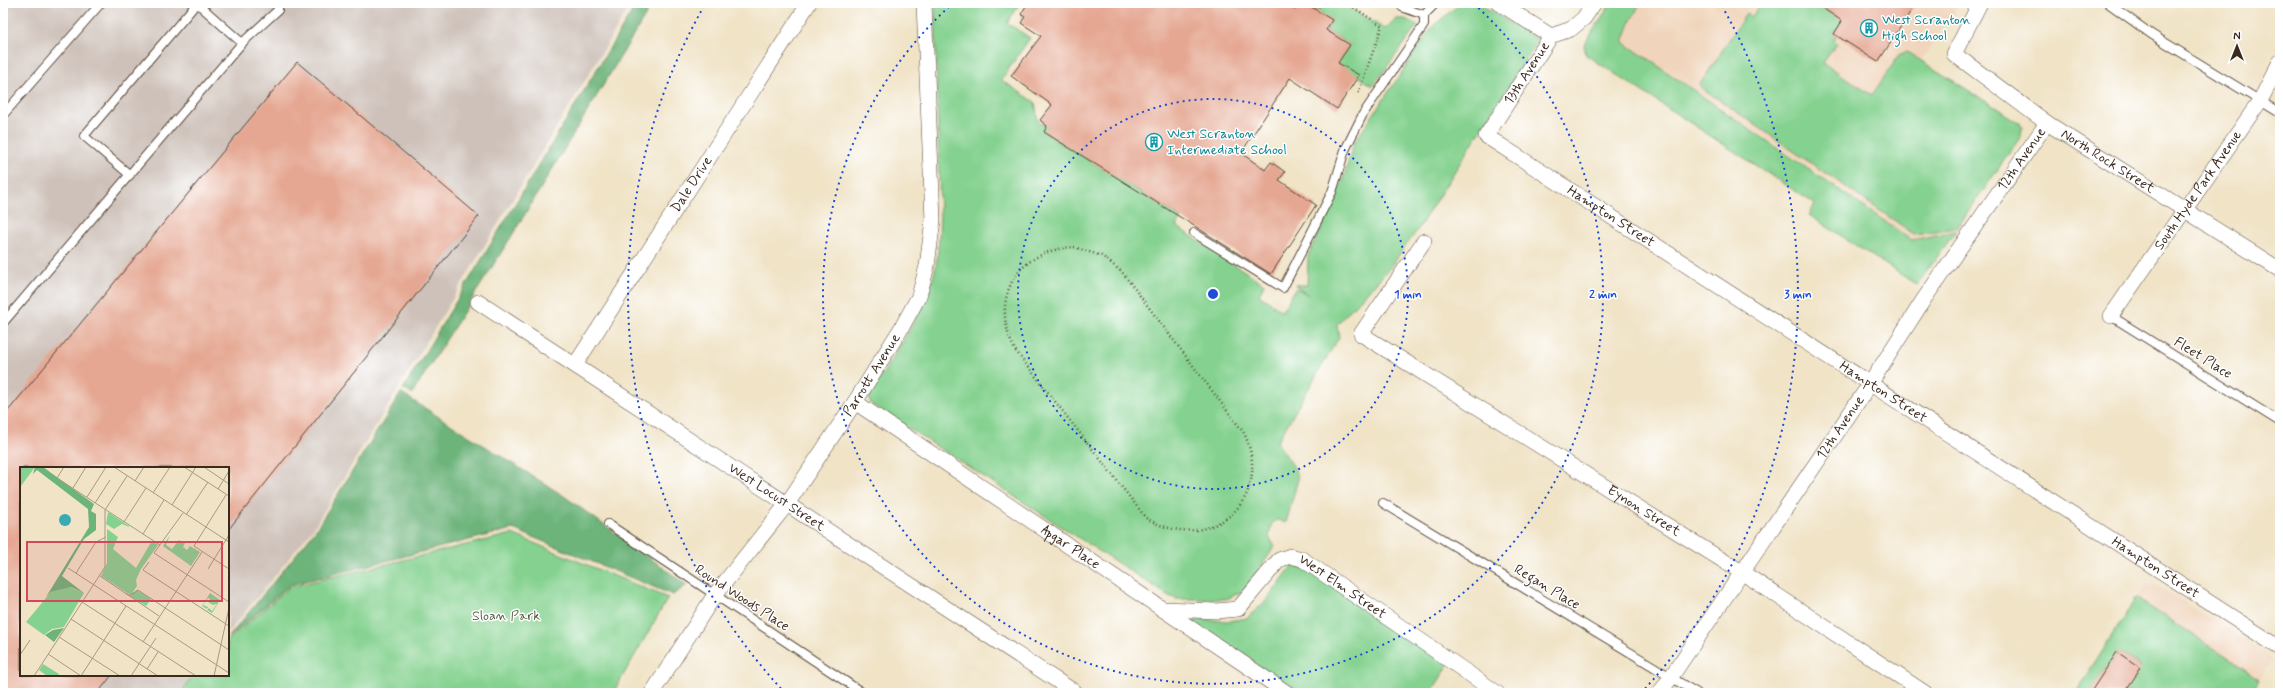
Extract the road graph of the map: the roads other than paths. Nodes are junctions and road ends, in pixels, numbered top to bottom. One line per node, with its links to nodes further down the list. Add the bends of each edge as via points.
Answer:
1 (101, 3): 18 (lane)
2 (197, 3): 14 (lane); 21 (lane, via 84,136)
3 (278, 3): 14 (lane, via 278,10)
4 (809, 3): 29 (street, Dale Drive)
5 (924, 3): 31 (street, Parrott Avenue, via 933,220 928,266 918,296 902,327)
6 (1436, 3): 12 (lane)
7 (1499, 3): 13 (street)
8 (1594, 3): 13 (street, 13th Avenue, via 1584,18 1571,29)
9 (1980, 3): 19 (street, North Rock Street, via 1954,54)
10 (2108, 3): 16 (lane, via 2151,34)
11 (1402, 6): 12 (lane)
12 (1424, 15): 23 (lane, via 1424,25 1359,122 1345,150 1332,192 1283,288)
13 (1551, 36): 20 (street, 13th Avenue)
14 (242, 43): 21 (lane)
15 (2280, 62): 16 (street, South Hyde Park Avenue)
16 (2260, 101): 17 (lane); 22 (street, South Hyde Park Avenue)
17 (2280, 114)
18 (3, 116)
19 (2047, 123): 22 (street, North Rock Street); 30 (street, 12th Avenue, via 1924,299)
20 (1486, 136): 30 (street, Hampton Street)
21 (130, 174): 28 (lane)
22 (2185, 211): 25 (street, North Rock Street); 27 (street, South Hyde Park Avenue)
23 (1194, 233)
24 (1424, 241): 36 (street, Eynon Street, via 1361,334)
25 (2280, 270)
26 (478, 302): 29 (street, West Locust Street)
27 (2111, 316): 32 (lane, Fleet Place)
28 (3, 323)
29 (575, 365): 34 (street, West Locust Street)
30 (1870, 384): 36 (street, 12th Avenue); 39 (street, Hampton Street)
31 (855, 402): 34 (street, Parrott Avenue); 38 (street, Apgar Place)
32 (2280, 422)
33 (1383, 503): 40 (lane, Regan Place)
34 (787, 504): 37 (street, Parrott Avenue); 43 (street, West Locust Street)
35 (608, 524): 37 (lane, Round Woods Place)
36 (1743, 573): 40 (street, 12th Avenue); 48 (street, Eynon Street)
37 (714, 596): 41 (street, Parrott Avenue); 42 (lane, Round Woods Place)
38 (1162, 609): 44 (street, Apgar Place); 45 (street, West Elm Street, via 1238,609 1279,560 1290,556 1302,559)
39 (2280, 648)
40 (1671, 676): 46 (street, 12th Avenue); 47 (lane, Regan Place)
41 (652, 693)
42 (863, 693)
43 (1076, 693)
44 (1288, 693)
45 (1497, 693)
46 (1660, 693)
47 (1697, 693)
48 (1925, 693)

